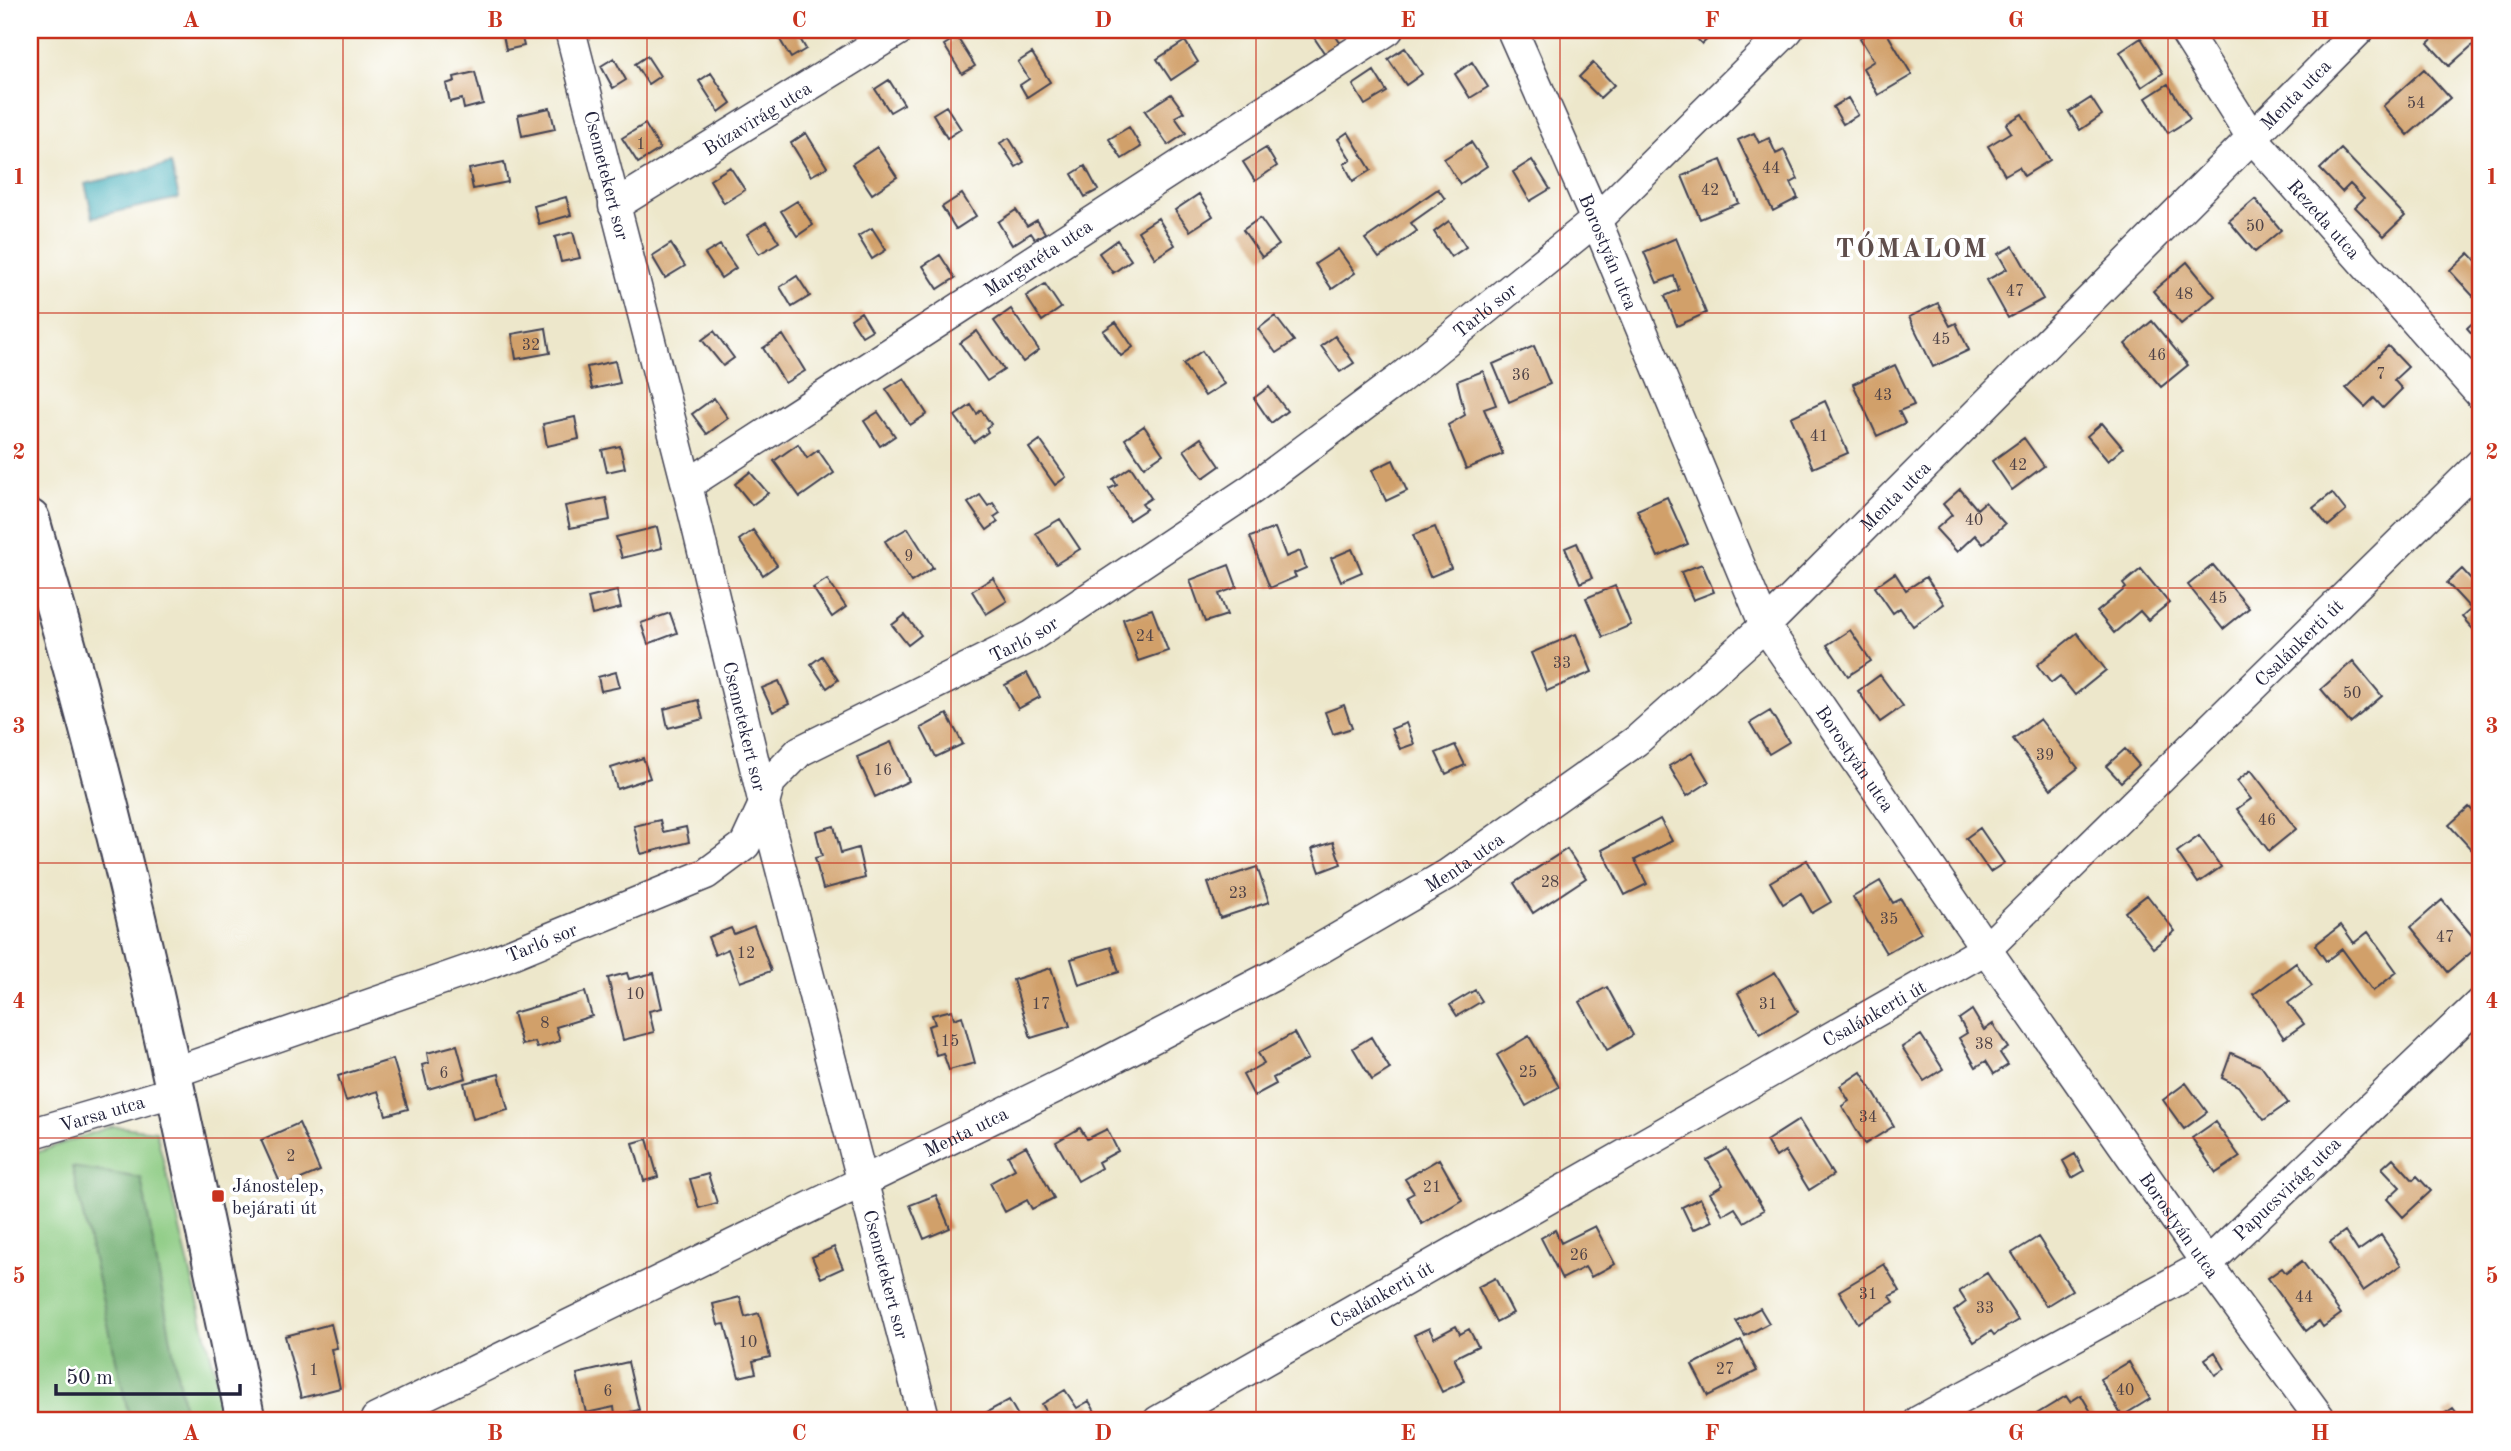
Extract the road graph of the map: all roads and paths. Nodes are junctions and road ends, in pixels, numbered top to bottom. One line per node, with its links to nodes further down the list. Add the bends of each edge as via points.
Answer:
1 (570, 30): 9 (street, Csemetekert sor)
2 (899, 30): 9 (street, Búzavirág utca)
3 (1388, 30): 13 (street, Margaréta utca)
4 (1512, 30): 10 (street, Borostyán utca)
5 (1788, 30): 10 (street, Tarló sor)
6 (2184, 30): 8 (street, Rezeda utca)
7 (2359, 30): 8 (street, Menta utca)
8 (2251, 136): 11 (street, Rezeda utca); 15 (street, Menta utca)
9 (614, 206): 13 (street, Csemetekert sor)
10 (1596, 220): 15 (street, Borostyán utca); 16 (street, Tarló sor, via 1398,380 1166,548 1032,636 800,751 770,782)
11 (2481, 396)
12 (2481, 463): 17 (street, Csalánkerti út)
13 (687, 485): 16 (street, Csemetekert sor)
14 (30, 519): 19 (main road, via 82,704)
15 (1765, 626): 17 (street, Borostyán utca); 21 (street, Menta utca, via 1636,741 1448,874 1278,973)
16 (764, 804): 19 (street, Tarló sor, via 745,845 706,874 492,962); 21 (street, Csemetekert sor)
17 (1986, 949): 22 (street, Borostyán utca); 26 (street, Csalánkerti út)
18 (2481, 1002): 22 (street, Papucsvirág utca)
19 (174, 1082): 20 (street, Varsa utca); 24 (main road)
20 (30, 1134)
21 (863, 1181): 23 (street, Menta utca); 25 (street, Csemetekert sor)
22 (2207, 1265): 27 (street, Papucsvirág utca); 28 (street, Borostyán utca)
23 (376, 1419)
24 (246, 1421)
25 (925, 1421)
26 (1158, 1421)
27 (1919, 1421)
28 (2322, 1421)

